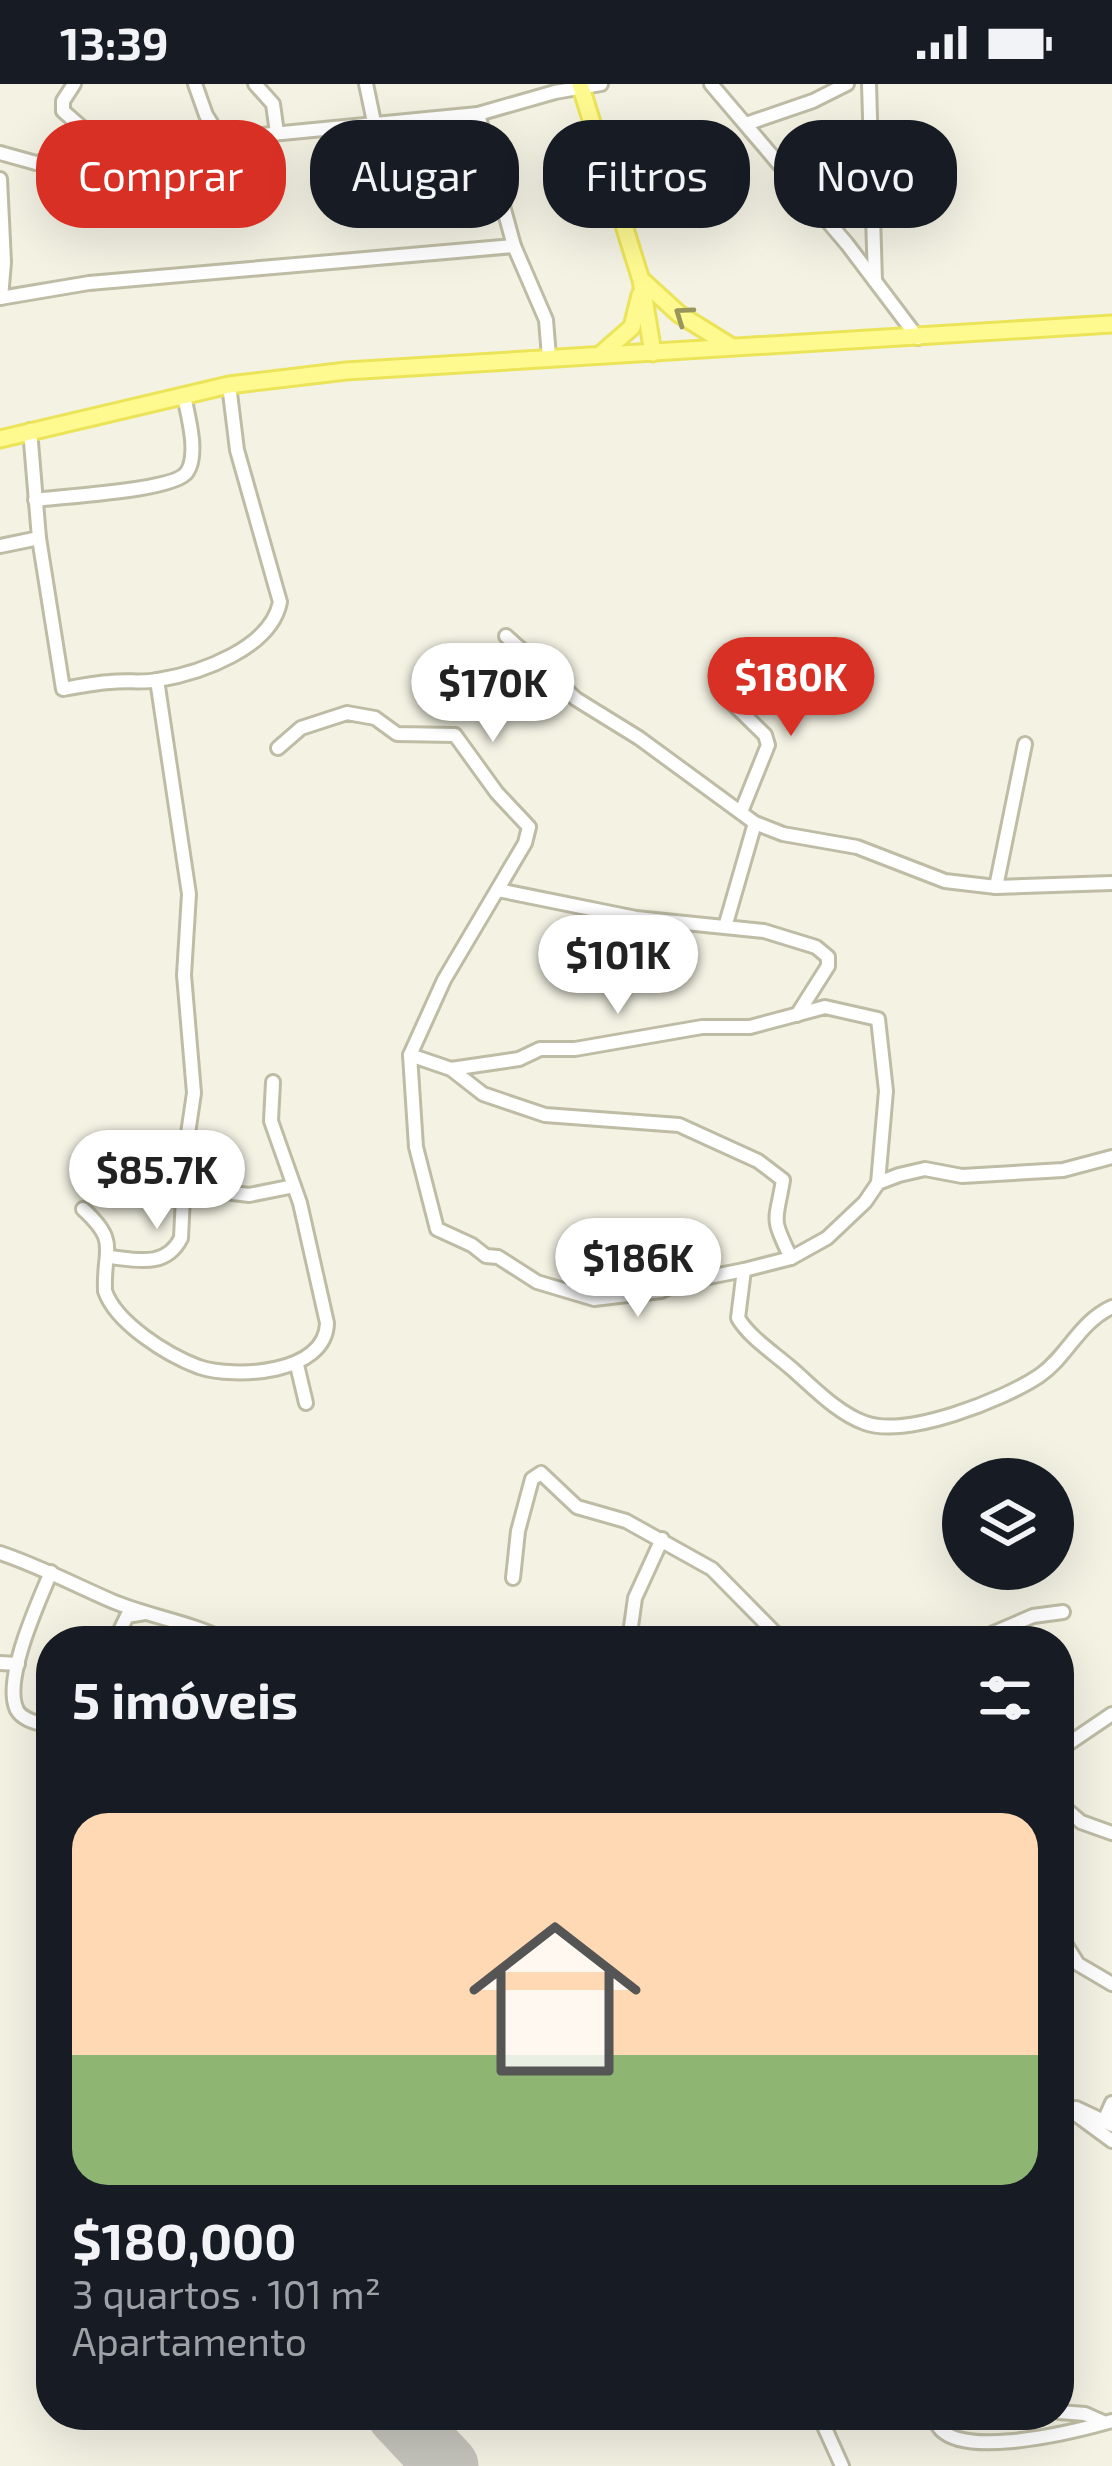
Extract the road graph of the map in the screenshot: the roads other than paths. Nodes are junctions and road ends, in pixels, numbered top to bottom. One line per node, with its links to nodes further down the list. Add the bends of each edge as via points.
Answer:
1 (74, 84): 11 (street, via 63,110)
2 (194, 84): 12 (street)
3 (255, 84): 13 (street)
4 (366, 84): 14 (street)
5 (601, 84): 9 (street)
6 (711, 84): 16 (street)
7 (848, 84): 17 (street)
8 (869, 84): 24 (street)
9 (581, 86): 10 (street); 23 (main road)
10 (478, 114): 15 (street); 22 (street)
11 (74, 120)
12 (209, 120)
13 (275, 120)
14 (374, 120)
15 (400, 120)
16 (742, 120)
17 (750, 122)
18 (750, 129): 24 (street)
19 (0, 153): 20 (street)
20 (36, 163)
21 (0, 179): 25 (street)
22 (514, 246): 25 (street); 31 (street, via 546,320)
23 (641, 280): 28 (main road, one-way to 23); 29 (main road); 30 (main road, via 632,327)
24 (874, 280): 27 (street)
25 (0, 298)
26 (1112, 324): 27 (main road)
27 (918, 338): 28 (main road)
28 (729, 345): 29 (main road)
29 (653, 352): 30 (main road)
30 (600, 356): 31 (main road)
31 (549, 357): 32 (main road)
32 (229, 386): 33 (main road); 40 (street, via 237,450 280,602 277,618 254,642)
33 (184, 396): 34 (main road); 36 (street, via 184,476)
34 (30, 430): 35 (main road); 36 (street)
35 (0, 439)
36 (35, 500): 37 (street)
37 (39, 538): 38 (street); 40 (street, via 63,688)
38 (0, 546)
39 (506, 635): 44 (street, via 576,699)
40 (157, 680): 57 (street, via 189,894 184,975 194,1093)
41 (718, 690): 44 (street, via 768,745)
42 (1025, 744): 47 (street)
43 (278, 748): 48 (street, via 304,727 347,713 375,718 397,734 455,735 530,827)
44 (741, 812): 45 (street)
45 (755, 823): 47 (street, via 856,847 945,881); 49 (street)
46 (1112, 883): 47 (street)
47 (996, 887)
48 (498, 890): 49 (street); 51 (street)
49 (724, 927): 50 (street, via 824,951 824,975)
50 (797, 1016): 52 (street, via 540,1049); 55 (street, via 825,1007 878,1018 886,1091)
51 (410, 1055): 52 (street); 61 (street, via 416,1148 437,1229 537,1282 594,1299)
52 (451, 1069): 60 (street, via 483,1094 545,1115 679,1125 758,1161 783,1180 775,1215)
53 (273, 1082): 56 (street, via 271,1121)
54 (1112, 1157): 55 (street, via 1064,1170 962,1176 925,1169)
55 (878, 1183): 60 (street, via 827,1238)
56 (294, 1186): 57 (street, via 249,1195); 63 (street, via 327,1328)
57 (185, 1187): 59 (street, via 176,1249 153,1262)
58 (82, 1209): 59 (street, via 102,1226)
59 (110, 1257): 63 (street, via 105,1291 119,1317 195,1366 241,1372)
60 (791, 1258): 61 (street)
61 (744, 1270): 62 (street, via 743,1326 849,1415 881,1427 926,1422 1031,1381 1081,1327)
62 (1112, 1307)
63 (297, 1365): 64 (street)
64 (306, 1403)
65 (662, 1539): 68 (street, via 577,1507 541,1473 522,1513); 73 (street); 74 (street, via 712,1569)
66 (0, 1553): 67 (street)
67 (51, 1572): 70 (street); 77 (street)
68 (513, 1578)
69 (1063, 1612): 75 (street)
70 (157, 1615): 71 (street, via 138,1612); 72 (street)
71 (123, 1626)
72 (199, 1626)
73 (631, 1626)
74 (768, 1626)
75 (1010, 1626)
76 (0, 1663): 77 (street)
77 (18, 1664): 79 (street, via 16,1709)
78 (1112, 1714): 80 (street)
79 (36, 1722)
80 (1074, 1740)
81 (1074, 1816): 82 (street)
82 (1112, 1833)
83 (1074, 1958): 84 (street)
84 (1112, 1984)
85 (1112, 2103): 88 (street)
86 (1074, 2108): 88 (street)
87 (1074, 2112): 89 (street)
88 (1108, 2123)
89 (1112, 2140)
90 (1074, 2413): 91 (street)
91 (1108, 2422): 93 (street, via 984,2453 960,2450)
92 (826, 2430): 94 (street)
93 (937, 2430)
94 (842, 2466)

